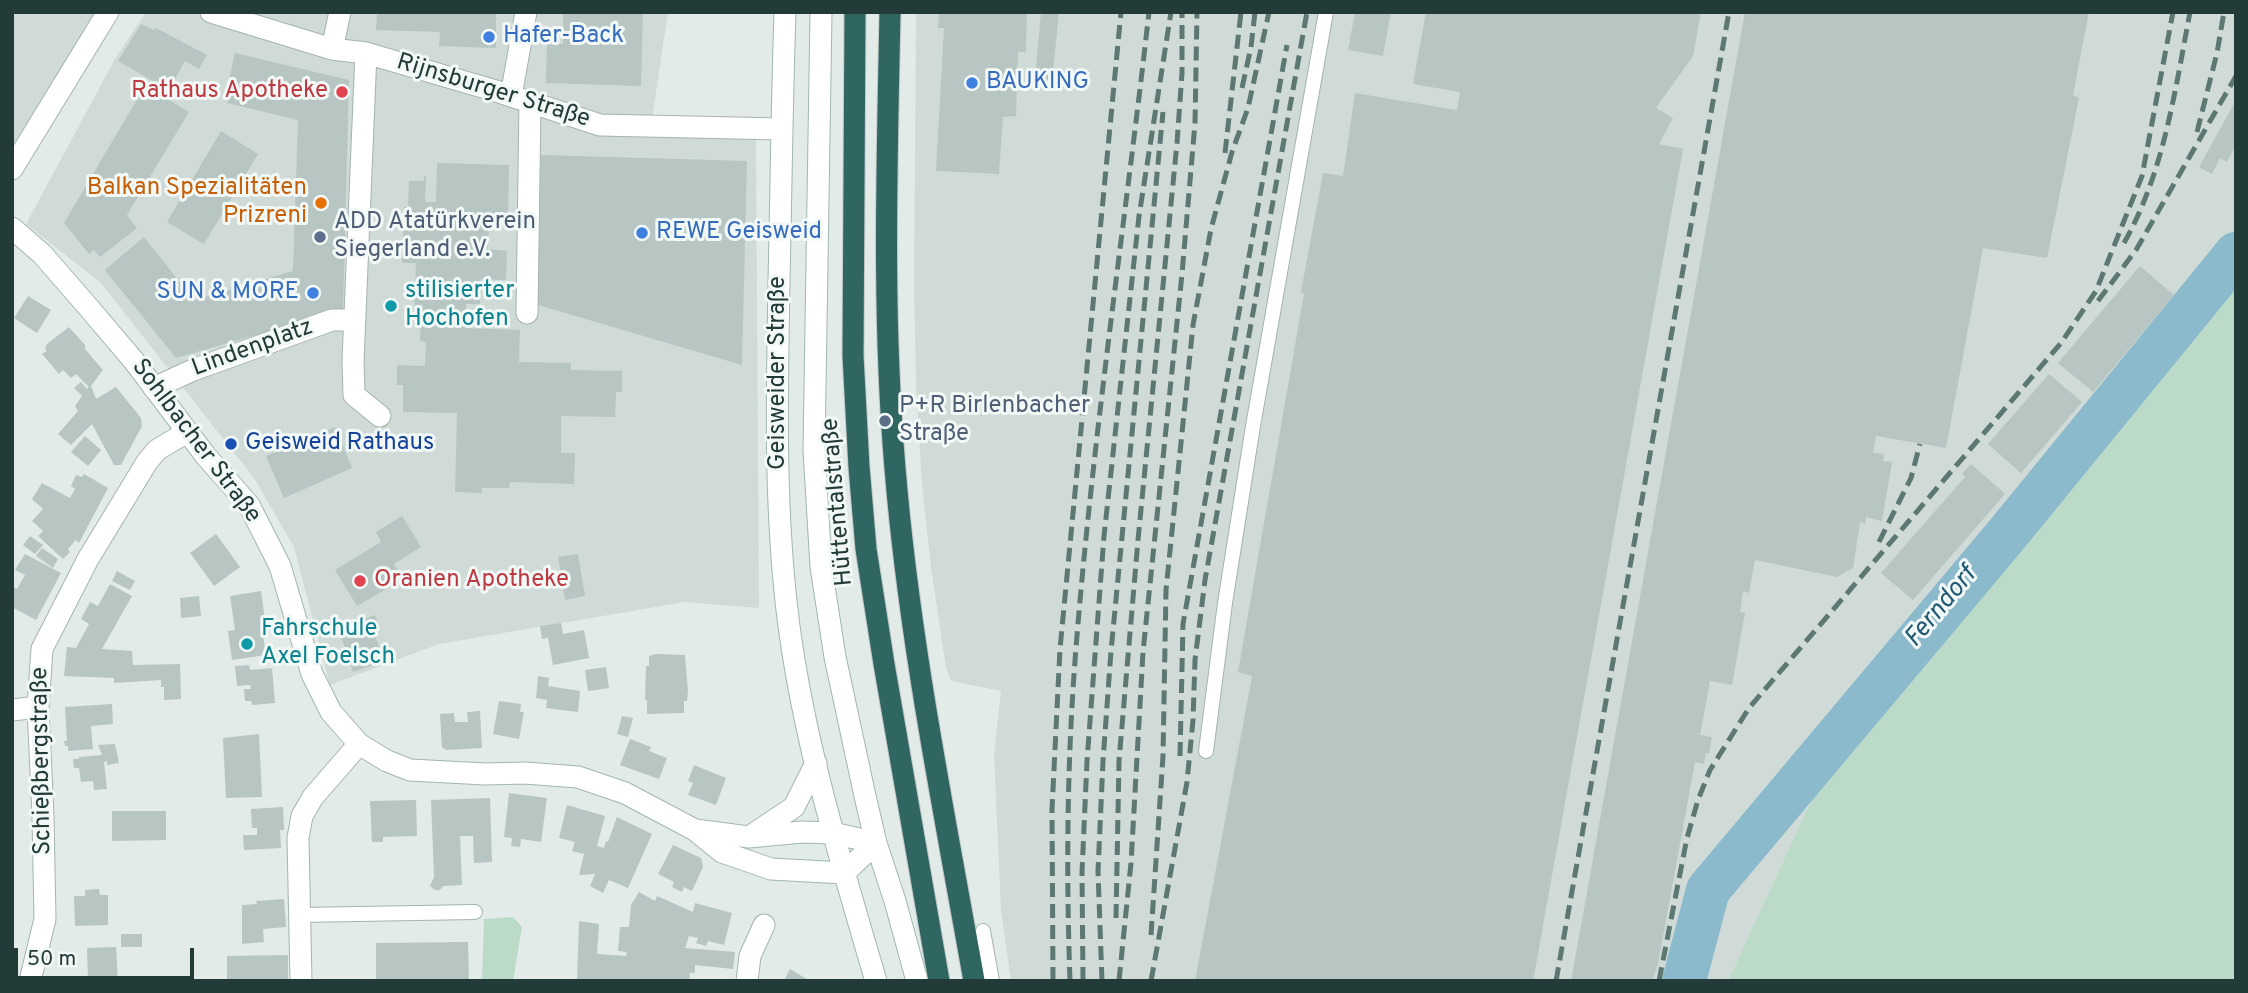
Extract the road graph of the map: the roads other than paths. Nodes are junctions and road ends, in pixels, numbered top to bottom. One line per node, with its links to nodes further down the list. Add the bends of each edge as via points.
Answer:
1 (108, 12): 14 (street)
2 (211, 12): 10 (street, Rijnsburger Straße)
3 (340, 12): 10 (street)
4 (526, 12): 12 (street)
5 (785, 12): 13 (street, Geisweider Straße)
6 (821, 12): 22 (street, Geisweider Straße, via 814,450)
7 (855, 12): 42 (highway, Hüttentalstraße, via 853,356 866,549)
8 (890, 12): 43 (highway, via 886,233 894,467 919,663)
9 (1326, 12): 26 (lane, via 1253,426)
10 (332, 48): 11 (street, Rijnsburger Straße)
11 (366, 53): 12 (street, Rijnsburger Straße); 17 (street, Lindenplatz)
12 (521, 99): 13 (street, Rijnsburger Straße, via 600,125); 16 (street)
13 (781, 130): 21 (street, Geisweider Straße, via 777,450)
14 (12, 169)
15 (12, 228): 18 (street, Sohlbacher Straße, via 42,254)
16 (527, 313)
17 (354, 320): 18 (street, Lindenplatz, via 332,320); 19 (street, Lindenplatz, via 354,394)
18 (154, 388): 20 (street, Sohlbacher Straße)
19 (380, 416)
20 (187, 432): 23 (street, Schießbergstraße, via 147,462 88,559 42,649); 25 (street, Sohlbacher Straße, via 249,505 281,566 312,674 331,712)
21 (782, 566): 22 (street); 27 (street, Geisweider Straße, via 789,629)
22 (821, 567): 31 (street, Geisweider Straße, via 835,657)
23 (37, 707): 24 (street); 37 (street, Schießbergstraße, via 45,919)
24 (12, 710)
25 (359, 744): 28 (street, Sohlbacher Straße, via 410,769 578,777 625,793); 34 (street, via 302,816)
26 (1206, 751)
27 (816, 763): 29 (street, Geisweider Straße); 30 (street, via 794,807)
28 (695, 830): 30 (street, Sohlbacher Straße); 32 (street, Sohlbacher Straße, via 722,852 771,869)
29 (833, 833): 30 (street, Sohlbacher Straße); 31 (street, Sohlbacher Straße); 32 (street, Geisweider Straße)
30 (749, 837)
31 (876, 843): 32 (street); 41 (street, Geisweider Straße)
32 (844, 873): 40 (street, Geisweider Straße)
33 (474, 912): 34 (lane)
34 (299, 915): 38 (street)
35 (764, 925): 39 (street, via 750,956)
36 (983, 932): 44 (lane)
37 (34, 977)
38 (301, 981)
39 (747, 981)
40 (876, 981)
41 (917, 981)
42 (939, 981)
43 (974, 981)
44 (992, 981)

